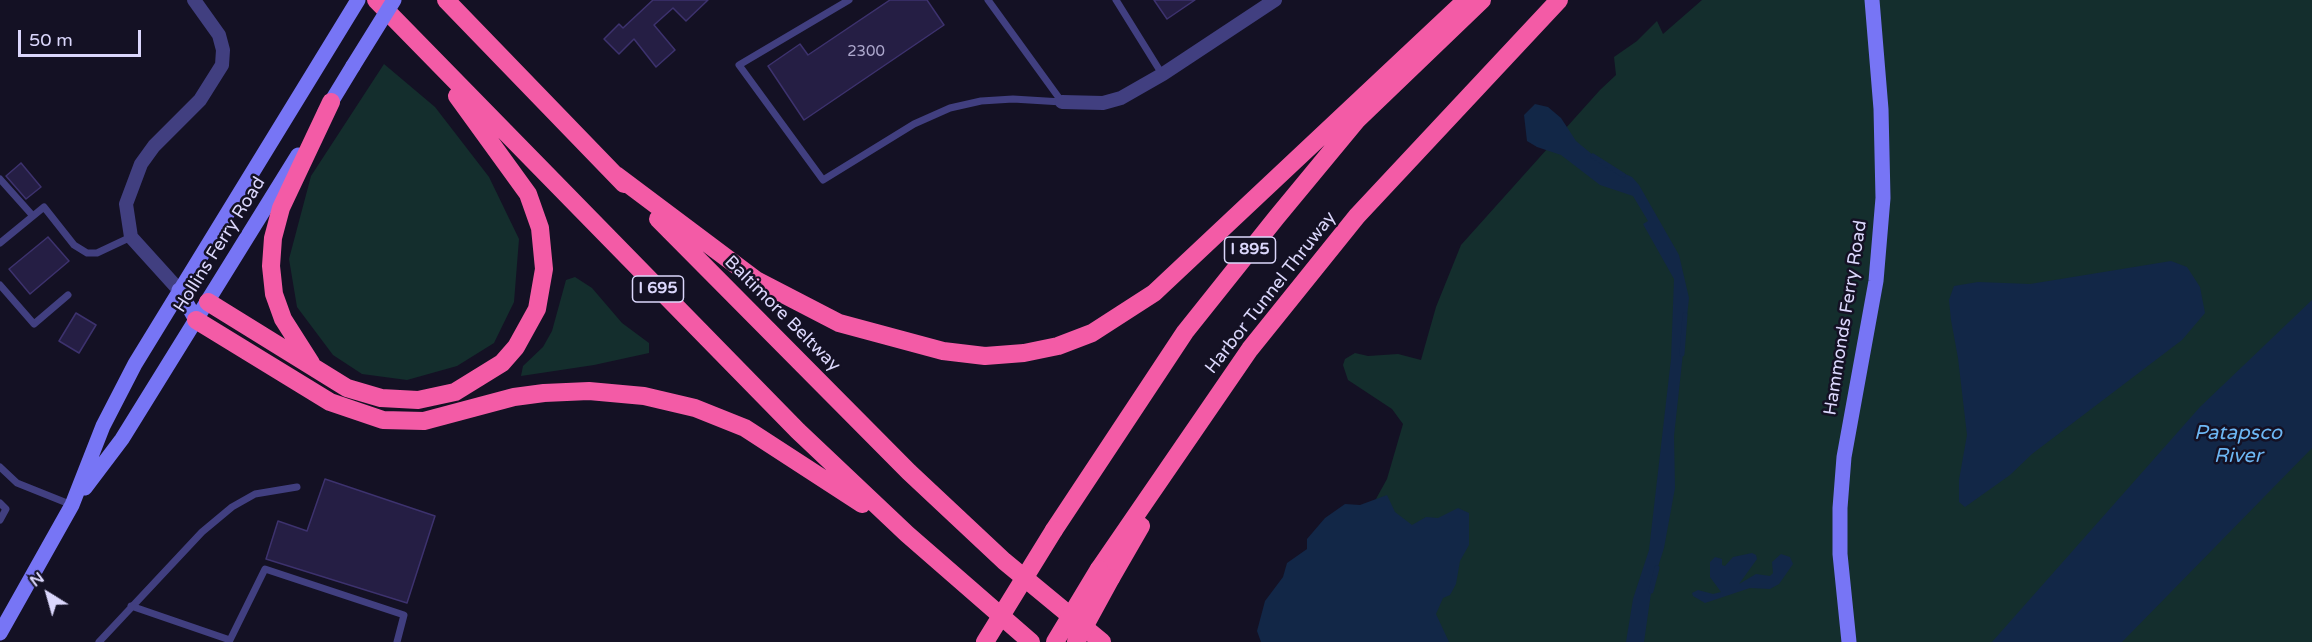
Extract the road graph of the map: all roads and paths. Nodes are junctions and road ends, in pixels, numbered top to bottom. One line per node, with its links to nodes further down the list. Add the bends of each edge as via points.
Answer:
1 (194, 0): 21 (street, via 219,35 222,64 200,100 141,164 126,204)
2 (358, 0): 24 (street, Hollins Ferry Road)
3 (376, 0): 14 (highway, I 695)
4 (394, 0): 16 (street, Hollins Ferry Road, bridge)
5 (446, 0): 18 (highway, Baltimore Beltway / I 695)
6 (849, 0): 17 (lane, via 740,65 823,180 914,124 950,108 1013,99)
7 (988, 0): 17 (lane)
8 (1116, 0): 15 (lane)
9 (1275, 0): 15 (street)
10 (1466, 0): 18 (highway, via 1154,293 1092,333 1058,346 986,356 943,351 839,323 756,280)
11 (1482, 0): 41 (highway, I 895, bridge, via 1358,120 1185,332)
12 (1559, 0): 35 (highway, Harbor Tunnel Thruway, via 1357,216 1250,349)
13 (1872, 0): 46 (street, Hammonds Ferry Road, via 1883,198 1876,280 1842,481 1840,554)
14 (415, 39): 28 (highway, via 528,194 543,250 537,309 516,347 502,363 471,384 436,397 418,400 373,396 347,388); 34 (highway, I 695, via 790,423)
15 (1163, 74): 17 (street, via 1121,98 1103,103)
16 (331, 102): 26 (street, Hollins Ferry Road); 28 (highway, via 281,208 271,266 273,294 283,319)
17 (1062, 102)
18 (616, 176): 45 (highway, Baltimore Beltway / I 695, via 909,472 1004,561)
19 (0, 179): 20 (lane)
20 (33, 216): 21 (lane, via 44,207 74,245 87,253 97,253); 22 (lane)
21 (131, 237): 24 (street)
22 (0, 243)
23 (0, 285): 25 (lane, via 34,324)
24 (179, 290): 26 (street); 27 (street); 32 (street, Hollins Ferry Road, via 103,426)
25 (68, 295)
26 (208, 302): 27 (street, Hollins Ferry Road); 28 (highway)
27 (196, 321): 32 (street, Hollins Ferry Road, via 122,439); 34 (highway, via 330,402 383,420 424,421 514,397 589,391 644,396 695,408 745,428)
28 (316, 369)
29 (0, 467): 32 (lane, via 17,483)
30 (297, 487): 36 (lane, via 255,494 232,507 202,532)
31 (0, 503): 33 (lane, via 6,509)
32 (72, 505): 37 (street, Hollins Ferry Road)
33 (0, 520)
34 (907, 534): 42 (highway, I 695)
35 (1105, 574): 43 (highway, Harbor Tunnel Thruway, bridge); 44 (highway, bridge)
36 (131, 606): 39 (lane); 40 (lane, via 230,640 265,569 404,615)
37 (5, 612): 38 (street, Hollins Ferry Road)
38 (0, 633)
39 (99, 642)
40 (397, 642)
41 (985, 642)
42 (1031, 642)
43 (1055, 642)
44 (1076, 642)
45 (1102, 642)
46 (1849, 642)

